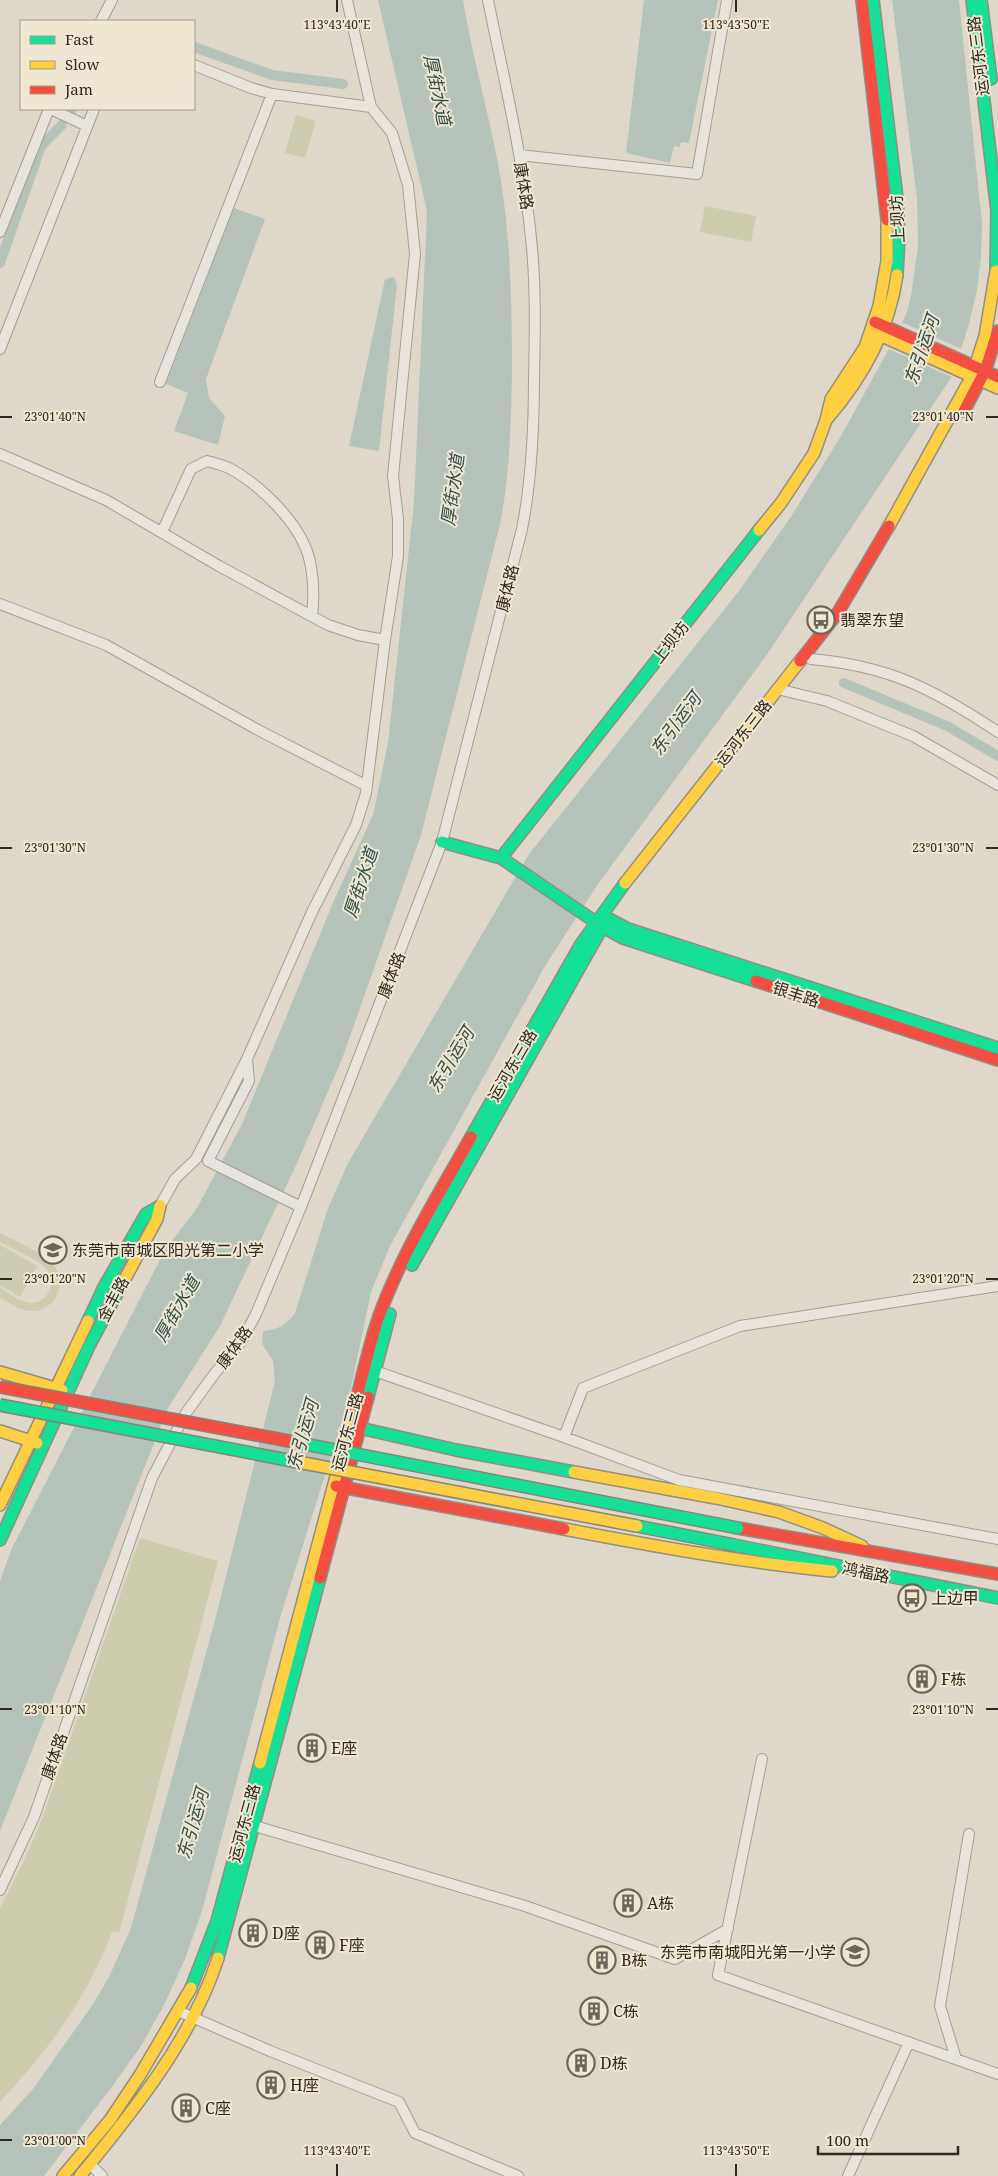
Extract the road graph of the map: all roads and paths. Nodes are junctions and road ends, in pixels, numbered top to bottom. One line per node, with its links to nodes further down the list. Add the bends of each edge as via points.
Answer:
1 (112, 0): 9 (street)
2 (347, 0): 12 (street)
3 (488, 0): 18 (street, 康体路)
4 (727, 0): 18 (street, via 697,174)
5 (862, 0): 20 (street, 上坝坊, via 888,234)
6 (873, 0): 20 (street, 上坝坊, via 899,237 895,291)
7 (972, 0): 23 (street, 运河东三路, via 998,236 991,311)
8 (981, 0): 17 (street, 运河东三路)
9 (102, 20)
10 (195, 65): 11 (street)
11 (272, 94): 12 (street); 25 (street)
12 (371, 107): 31 (street, via 392,133 408,185 415,254 393,476 398,556)
13 (50, 110): 19 (street)
14 (52, 110): 16 (street)
15 (94, 110): 16 (street)
16 (87, 126): 22 (street)
17 (998, 140)
18 (519, 155): 37 (street, 康体路, via 528,207 534,296 530,487)
19 (0, 232)
20 (882, 331): 23 (street); 38 (street, 上坝坊, via 840,405 826,420 814,453 781,503)
21 (998, 331): 23 (street, 运河东三路)
22 (0, 349)
23 (979, 374): 24 (street); 26 (street); 32 (street, 运河东三路, via 873,571 844,618); 33 (street, 运河东三路, via 861,576)
24 (998, 377)
25 (160, 382)
26 (998, 388)
27 (0, 454): 28 (street, via 106,500)
28 (162, 532): 30 (street); 30 (street, via 191,469 207,461 228,468 260,490 294,526 310,560 314,594)
29 (0, 604): 36 (street, via 106,645)
30 (312, 616): 31 (street, via 358,635)
31 (385, 640): 36 (street)
32 (811, 659): 33 (street, 运河东三路); 34 (street, via 862,666 912,682)
33 (782, 690): 35 (street, via 827,702 913,736); 39 (street, 运河东三路)
34 (998, 732)
35 (998, 785)
36 (366, 786): 41 (street, via 356,825 312,912)
37 (442, 842): 38 (street); 44 (street, 康体路)
38 (501, 858): 39 (street)
39 (603, 922): 40 (street, 银丰路); 42 (street, 银丰路, via 623,938); 46 (street, 运河东三路, via 404,1281 388,1319); 52 (street, 运河东三路, via 581,944 421,1226 379,1317 368,1353)
40 (998, 1048)
41 (247, 1059): 43 (street, via 196,1158 175,1179); 44 (street, via 249,1081 208,1161)
42 (998, 1060)
43 (160, 1206): 49 (street, 金丰路, via 146,1214 104,1287); 50 (street, 金丰路, via 157,1220 116,1293)
44 (301, 1207): 68 (street, 康体路, via 250,1328 186,1412 152,1478 34,1816)
45 (998, 1286): 54 (street, via 740,1326 583,1388)
46 (375, 1371): 52 (street, 运河东三路); 54 (street)
47 (0, 1372): 49 (street)
48 (0, 1387): 61 (street, 鸿福路, bridge)
49 (55, 1388): 50 (street); 55 (street, 金丰路)
50 (68, 1391): 56 (street, 金丰路)
51 (0, 1406): 62 (street, 鸿福路, bridge)
52 (354, 1427): 57 (street, 运河东三路); 61 (street, via 456,1450 779,1512)
53 (0, 1432): 55 (street)
54 (564, 1437): 59 (street, via 679,1480)
55 (30, 1441): 56 (street); 58 (street, 金丰路)
56 (43, 1445): 60 (street, 金丰路)
57 (338, 1487): 62 (street, via 728,1559); 66 (street, 运河东三路)
58 (0, 1505)
59 (998, 1538)
60 (0, 1540)
61 (874, 1552): 63 (street, 鸿福路)
62 (873, 1573): 64 (street, 鸿福路)
63 (998, 1574)
64 (998, 1598)
65 (762, 1759): 69 (street)
66 (249, 1824): 69 (street, via 525,1906 675,1959); 70 (street, 运河东三路, via 195,1981); 71 (street, 运河东三路, via 229,1924 208,1985)
67 (969, 1834): 73 (street, via 940,2006)
68 (0, 1890)
69 (728, 1928): 72 (street, via 718,1975)
70 (178, 2011): 71 (street); 76 (street, 运河东三路, via 110,2120)
71 (191, 2017): 75 (street, 运河东三路, via 152,2083); 79 (street, via 399,2102 415,2133)
72 (909, 2042): 73 (street); 80 (street)
73 (956, 2059): 74 (street)
74 (998, 2074)
75 (90, 2164): 77 (street, 运河东三路); 78 (street)
76 (63, 2176)
77 (80, 2176)
78 (102, 2176)
79 (518, 2176)
80 (848, 2176)

